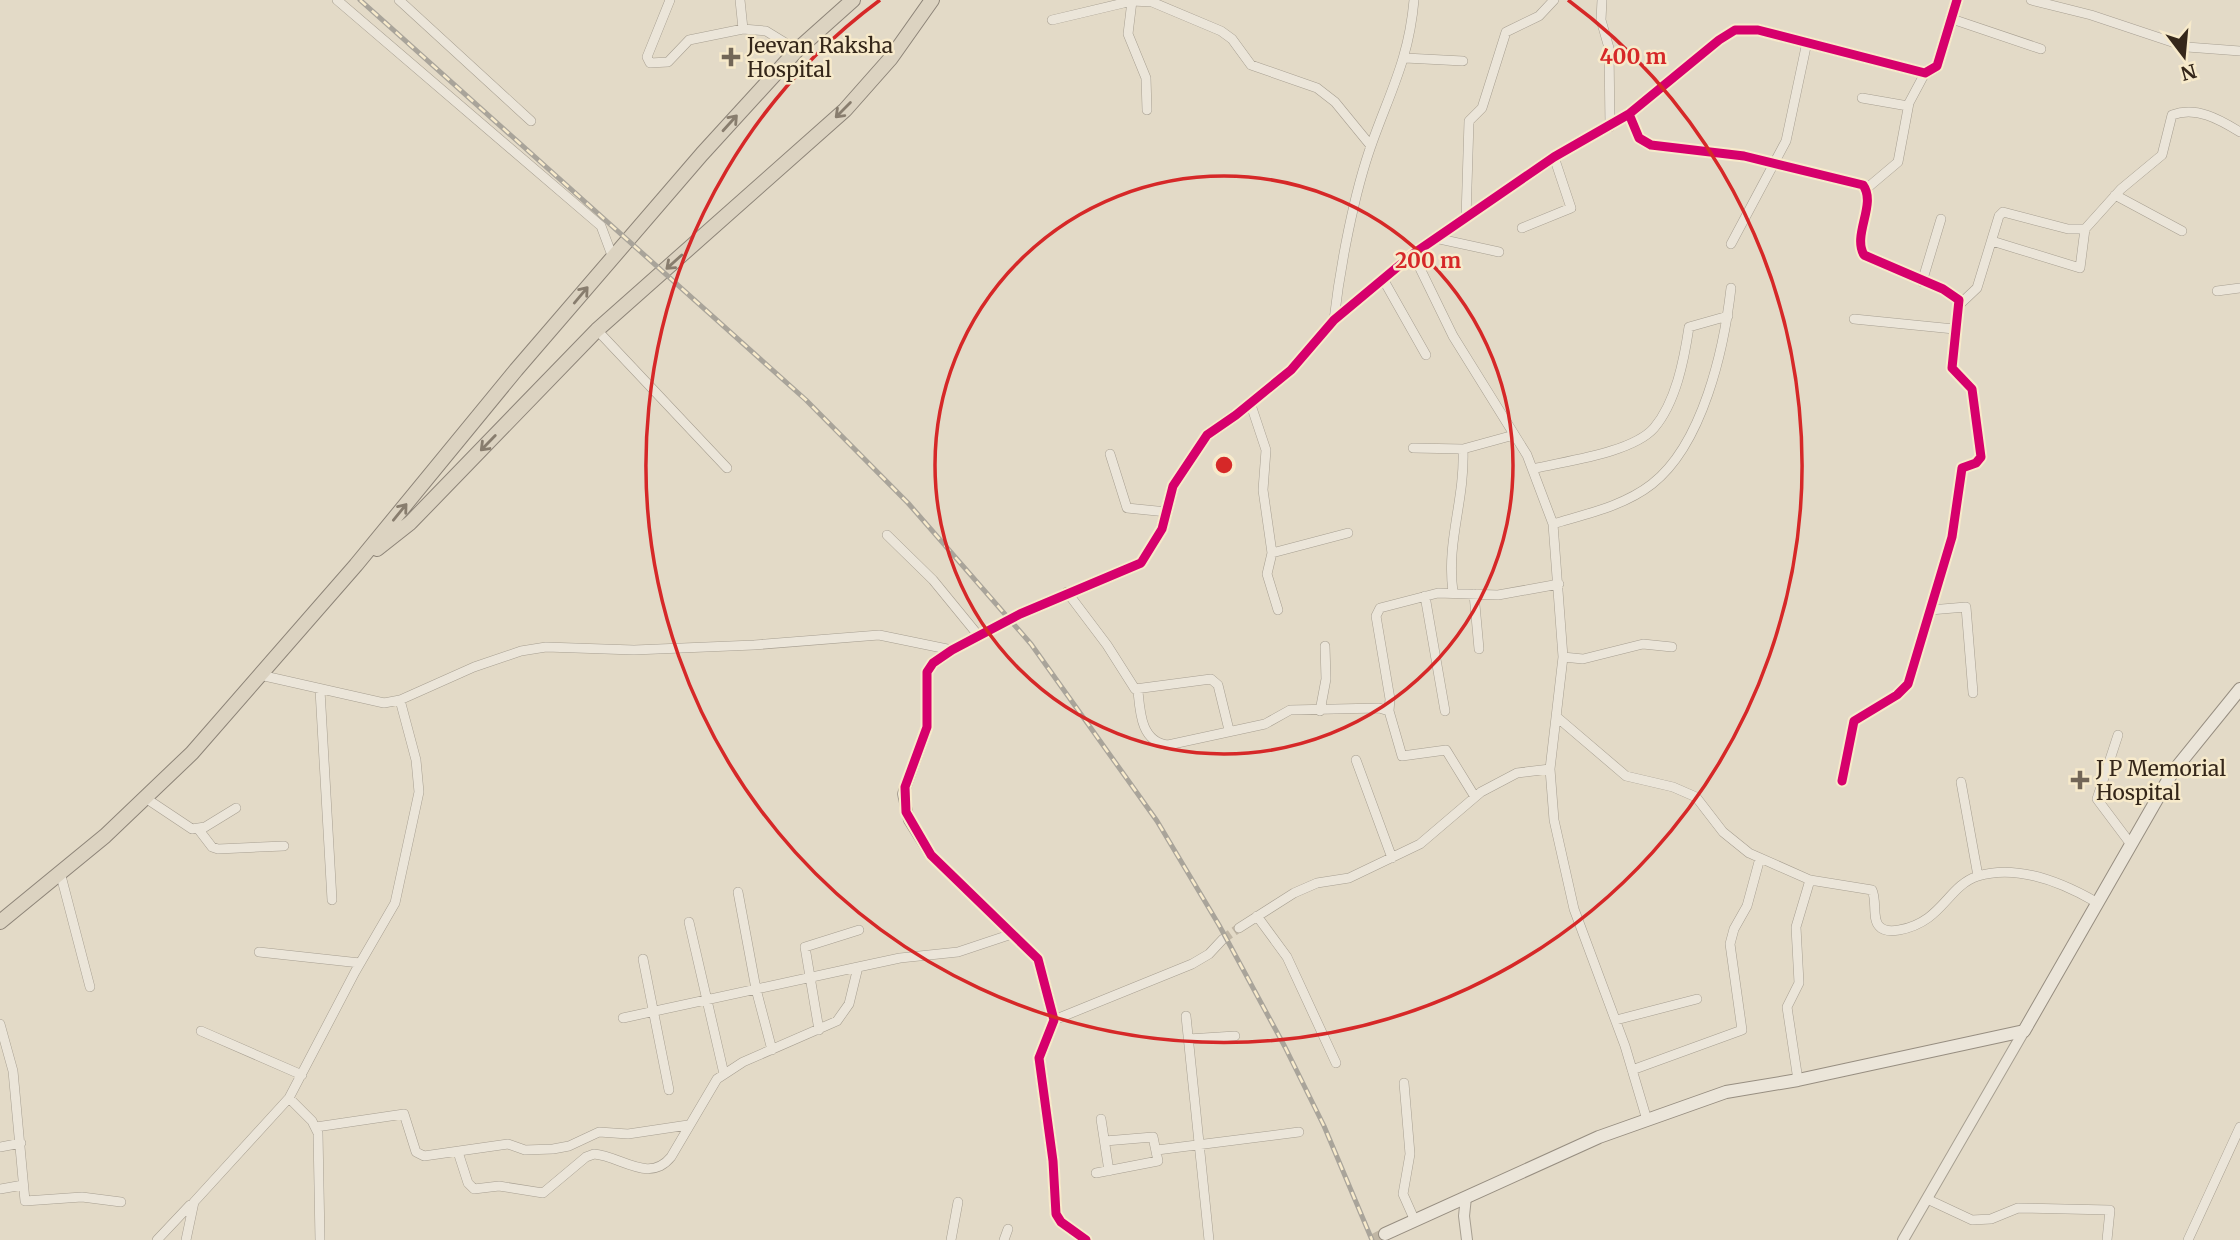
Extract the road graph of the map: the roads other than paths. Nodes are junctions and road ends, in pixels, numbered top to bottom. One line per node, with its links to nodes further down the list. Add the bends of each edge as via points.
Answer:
1 (337, 0): 45 (street, via 601,226)
2 (399, 0): 27 (street)
3 (670, 0): 15 (street, via 647,57 650,63 673,59 689,40)
4 (740, 0): 15 (street)
5 (853, 0): 18 (highway)
6 (932, 0): 56 (highway, one-way to 56, via 891,58 845,110)
7 (1414, 0): 20 (street)
8 (1554, 0): 35 (street, via 1539,16 1506,32 1482,108 1469,121)
9 (1601, 0): 28 (street, via 1609,48)
10 (2031, 0): 19 (street, via 2187,47)
11 (1132, 1): 14 (street); 25 (street, via 1128,34 1146,78); 30 (street, via 1152,2 1221,31 1251,65 1317,88 1335,102)
12 (1960, 1): 13 (street)
13 (1952, 19): 17 (street); 22 (street, via 1937,66)
14 (1052, 20)
15 (743, 29): 18 (street, via 766,31)
16 (1807, 43): 22 (street); 26 (street, via 1758,30 1735,30); 32 (street, via 1790,127)
17 (2040, 48)
18 (797, 50): 45 (highway, one-way to 18)
19 (2240, 51)
20 (1405, 58): 21 (street); 30 (street)
21 (1463, 61)
22 (1925, 73): 24 (street)
23 (1862, 99): 24 (street)
24 (1908, 106): 33 (street, via 1899,162)
25 (1147, 110)
26 (1629, 114): 28 (street); 32 (street, via 1639,138 1651,145)
27 (531, 121)
28 (1610, 127): 31 (street)
29 (2240, 132): 34 (street, via 2214,117 2185,110 2172,115 2162,155)
30 (1371, 146): 53 (street, via 1338,279)
31 (1554, 158): 35 (street); 37 (street, via 1571,208)
32 (1775, 162): 33 (street); 42 (street)
33 (1866, 189): 47 (street, via 1861,251 1876,263)
34 (2115, 195): 38 (street); 39 (street)
35 (1466, 218): 40 (street)
36 (1941, 219): 47 (street)
37 (1522, 228)
38 (2085, 229): 41 (street, via 2003,212); 41 (street, via 2080,268)
39 (2182, 231)
40 (1435, 238): 43 (street); 44 (street)
41 (1992, 241): 51 (street, via 1978,288)
42 (1731, 244)
43 (1499, 252)
44 (1413, 254): 46 (street); 59 (street, via 1453,337)
45 (613, 258): 70 (highway, one-way to 45)
46 (1383, 279): 53 (street); 57 (street)
47 (1922, 282): 51 (street, via 1956,296)
48 (1731, 288): 52 (street)
49 (2240, 288): 50 (street)
50 (2217, 291)
51 (1959, 305): 55 (street)
52 (1728, 316): 64 (street, via 1689,327 1675,389 1646,435 1612,449); 66 (street, via 1694,429 1663,475 1638,494)
53 (1334, 320): 58 (street, via 1291,370)
54 (1854, 320): 55 (street)
55 (1954, 329): 77 (street, via 1952,368 1972,389 1981,457 1964,465 1955,525)
56 (597, 330): 63 (street); 70 (highway, one-way to 70, via 410,523)
57 (1426, 355)
58 (1250, 402): 65 (street, via 1194,450 1173,486); 69 (street, via 1266,450 1263,490)
59 (1514, 435): 61 (street); 64 (street)
60 (1413, 448): 61 (street)
61 (1463, 449): 73 (street, via 1463,487 1449,563)
62 (1110, 454): 65 (street, via 1127,508)
63 (727, 468)
64 (1533, 469): 66 (street)
65 (1167, 512): 72 (street, via 1155,545 1141,563)
66 (1553, 524): 71 (street)
67 (1348, 533): 69 (street)
68 (887, 535): 80 (street, via 933,580)
69 (1272, 553): 76 (street, via 1267,574)
70 (356, 565): 86 (highway)
71 (1559, 584): 74 (street, via 1497,595); 85 (street)
72 (1067, 592): 78 (street); 89 (street)
73 (1453, 592): 74 (street); 75 (street)
74 (1474, 594): 84 (street)
75 (1425, 596): 92 (street); 94 (street, via 1376,612)
76 (1278, 610)
77 (1930, 610): 90 (street, via 1966,607); 100 (street, via 1905,688 1857,719)
78 (1020, 614)
79 (1005, 622): 80 (street)
80 (978, 635): 83 (street)
81 (1325, 646): 93 (street)
82 (1672, 647): 85 (street, via 1643,644 1583,659)
83 (952, 649): 91 (street, via 879,635 634,650 546,647 474,667); 121 (street, via 926,672 927,727 905,786 906,812 931,855)
84 (1479, 649)
85 (1563, 657): 95 (street)
86 (260, 675): 88 (street); 103 (highway)
87 (2240, 689): 106 (main road, via 2172,773)
88 (320, 690): 91 (street, via 375,702); 114 (street)
89 (1138, 691): 96 (street, via 1211,679 1218,685); 96 (street, via 1141,723 1160,744)
90 (1973, 693)
91 (400, 700): 125 (street, via 416,760 419,792 396,903)
92 (1445, 710)
93 (1321, 711): 94 (street); 96 (street, via 1283,711 1265,724)
94 (1389, 711): 102 (street, via 1402,756 1446,750)
95 (1558, 718): 99 (street); 109 (street, via 1626,776 1696,797 1732,841)
96 (1229, 730)
97 (2118, 736): 106 (street, via 2097,799)
98 (1356, 760): 108 (street)
99 (1550, 769): 102 (street, via 1517,774); 136 (street, via 1554,820 1570,892)
100 (1842, 781)
101 (1961, 782): 111 (street)
102 (1475, 797): 108 (street, via 1430,837)
103 (147, 799): 105 (street); 110 (highway)
104 (236, 808): 105 (street)
105 (199, 830): 107 (street, via 218,849)
106 (2130, 843): 115 (main road)
107 (284, 846)
108 (1392, 858): 116 (street, via 1349,878 1317,883)
109 (1760, 858): 112 (street); 145 (street, via 1750,898 1730,944 1742,1030)
110 (60, 872): 117 (highway); 128 (street)
111 (1978, 876): 112 (street, via 1927,922 1892,931 1877,924 1872,890); 115 (street, via 2049,879)
112 (1810, 880): 148 (street, via 1796,927 1798,984 1787,1006)
113 (738, 892): 129 (street)
114 (332, 900)
115 (2096, 902): 140 (main road)
116 (1257, 916): 119 (street); 144 (street, via 1287,957)
117 (0, 922)
118 (689, 922): 131 (street)
119 (1239, 928)
120 (859, 930): 127 (street, via 805,947)
121 (1012, 934): 126 (street, via 958,952); 135 (street, via 1038,959)
122 (1223, 939): 135 (street, via 1192,964)
123 (259, 951): 125 (street)
124 (643, 959): 132 (street)
125 (360, 963): 147 (street)
126 (858, 967): 127 (street); 138 (street, via 845,1013)
127 (808, 978): 129 (street); 138 (street)
128 (90, 987)
129 (756, 989): 131 (street); 143 (street)
130 (1697, 999): 136 (street)
131 (706, 1000): 132 (street); 146 (street)
132 (654, 1011): 134 (street); 150 (street)
133 (1186, 1016): 142 (street)
134 (623, 1018)
135 (1054, 1020): 183 (street, via 1039,1058 1054,1161 1056,1214)
136 (1615, 1020): 145 (street)
137 (0, 1024): 160 (street, via 13,1071)
138 (819, 1030): 143 (street)
139 (201, 1031): 147 (street)
140 (2024, 1031): 148 (main road); 171 (street)
141 (1235, 1036): 142 (street)
142 (1188, 1039): 161 (street)
143 (772, 1050): 146 (street)
144 (1336, 1063)
145 (1632, 1070): 153 (street)
146 (724, 1074): 154 (street, via 705,1094)
147 (302, 1075): 151 (street)
148 (1798, 1080): 153 (main road, via 1726,1092)
149 (1404, 1083): 175 (street, via 1410,1154 1403,1194)
150 (669, 1090)
151 (289, 1098): 155 (street); 173 (street)
152 (1101, 1119): 159 (street)
153 (1647, 1120): 170 (main road)
154 (688, 1125): 158 (street); 165 (street, via 671,1157 655,1170 602,1155)
155 (316, 1127): 164 (street, via 404,1114 419,1155); 180 (street)
156 (2240, 1127): 188 (street)
157 (1299, 1132): 161 (street)
158 (593, 1135): 164 (street, via 553,1149 525,1150 508,1144); 165 (street)
159 (1105, 1141): 163 (street, via 1153,1137); 166 (street)
160 (21, 1143): 162 (street); 168 (street)
161 (1199, 1145): 163 (street); 184 (street)
162 (0, 1147)
163 (1157, 1150): 166 (street, via 1155,1164)
164 (458, 1152): 165 (street, via 471,1188 499,1186 540,1194)
165 (586, 1157)
166 (1110, 1171): 167 (street)
167 (1096, 1173)
168 (23, 1185): 169 (street); 172 (street, via 29,1203 82,1197)
169 (0, 1189)
170 (1466, 1197): 175 (main road); 185 (street)
171 (1927, 1199): 186 (street); 187 (street, via 1972,1220 1991,1219 2018,1208 2110,1210)
172 (121, 1202)
173 (194, 1202): 178 (street); 179 (street)
174 (958, 1202): 181 (street)
175 (1415, 1220): 177 (main road)
176 (1008, 1229): 182 (street)
177 (1385, 1234)
178 (157, 1240)
179 (186, 1240)
180 (320, 1240)
181 (951, 1240)
182 (1004, 1240)
183 (1086, 1240)
184 (1209, 1240)
185 (1467, 1240)
186 (1903, 1240)
187 (2107, 1240)
188 (2188, 1240)

